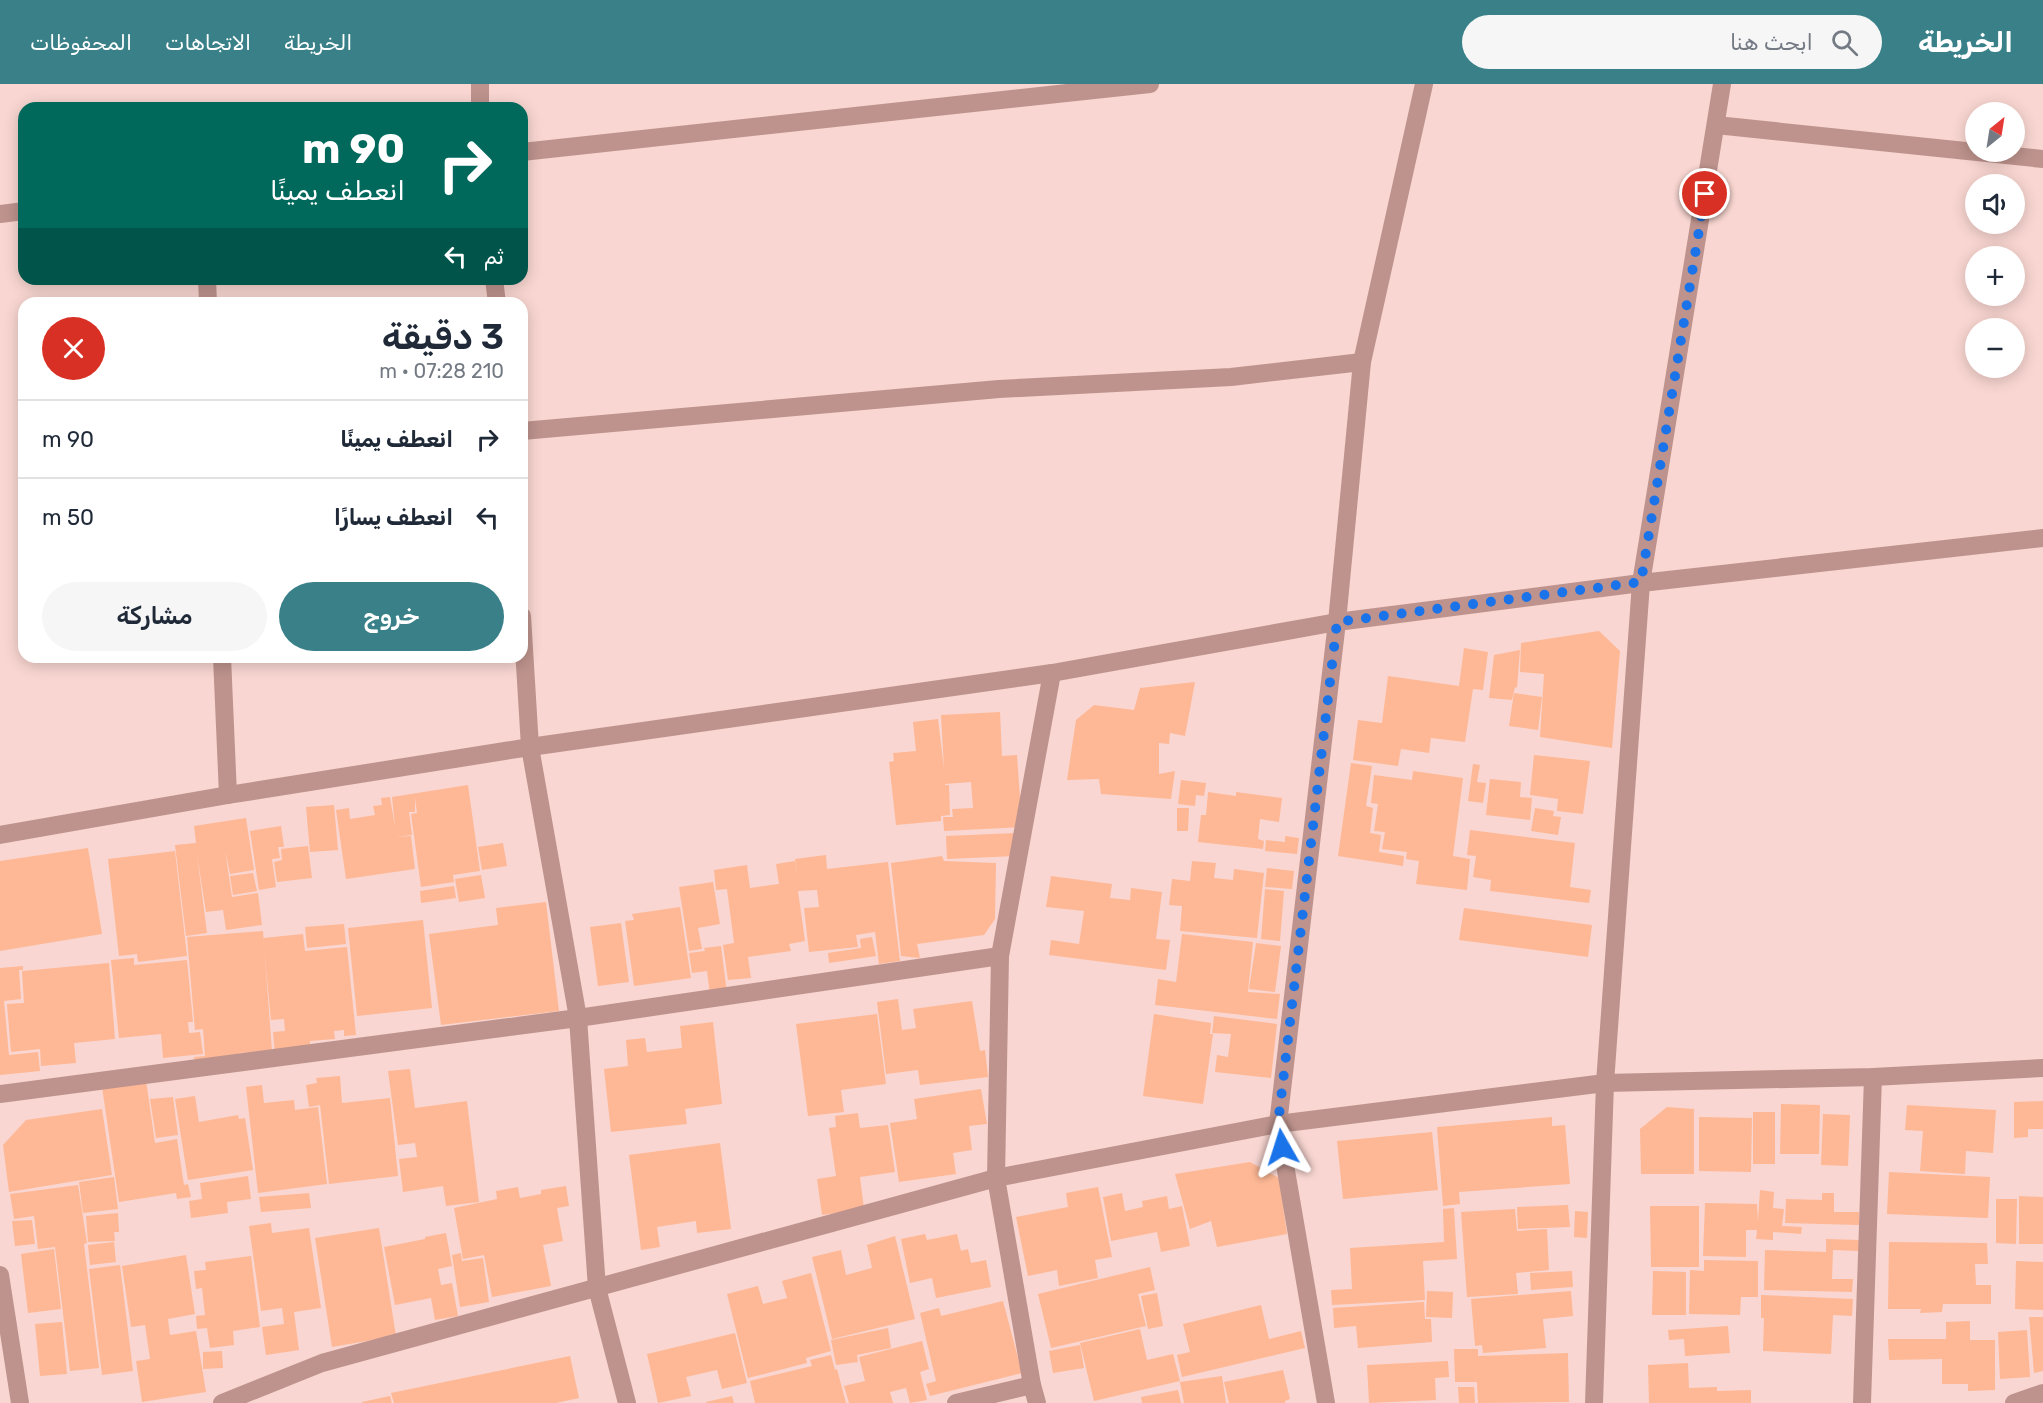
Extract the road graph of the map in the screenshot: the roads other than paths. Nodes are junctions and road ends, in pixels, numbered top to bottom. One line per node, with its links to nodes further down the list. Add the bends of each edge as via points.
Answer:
1 (480, 84): 6 (street)
2 (1150, 84): 5 (street)
3 (1424, 84): 12 (street)
4 (1722, 84): 7 (street)
5 (1119, 86): 8 (street)
6 (480, 102)
7 (1716, 126): 9 (street); 15 (street)
8 (528, 151)
9 (2043, 159)
10 (18, 212): 11 (street)
11 (0, 214)
12 (1362, 362): 13 (street, via 1231,377 999,389); 16 (street)
13 (528, 430)
14 (2043, 538): 15 (street)
15 (1641, 582): 16 (street); 27 (street)
16 (1337, 622): 19 (street); 29 (street)
17 (222, 663): 21 (street)
18 (525, 663): 20 (street)
19 (1052, 673): 20 (street); 23 (street)
20 (530, 747): 21 (street); 24 (street)
21 (228, 795): 22 (street)
22 (0, 835)
23 (1000, 956): 24 (street); 30 (street)
24 (578, 1018): 28 (street); 32 (street)
25 (2043, 1068): 26 (street)
26 (1873, 1077): 27 (street); 41 (street)
27 (1605, 1083): 29 (street); 40 (street)
28 (0, 1094)
29 (1278, 1124): 30 (street); 39 (street)
30 (996, 1178): 32 (street); 34 (street)
31 (0, 1275): 35 (street)
32 (597, 1288): 36 (street, via 322,1363); 37 (street)
33 (2043, 1393): 42 (street)
34 (1035, 1394): 38 (street)
35 (20, 1403)
36 (222, 1403)
37 (627, 1403)
38 (956, 1403)
39 (1326, 1403)
40 (1594, 1403)
41 (1862, 1403)
42 (2014, 1403)

